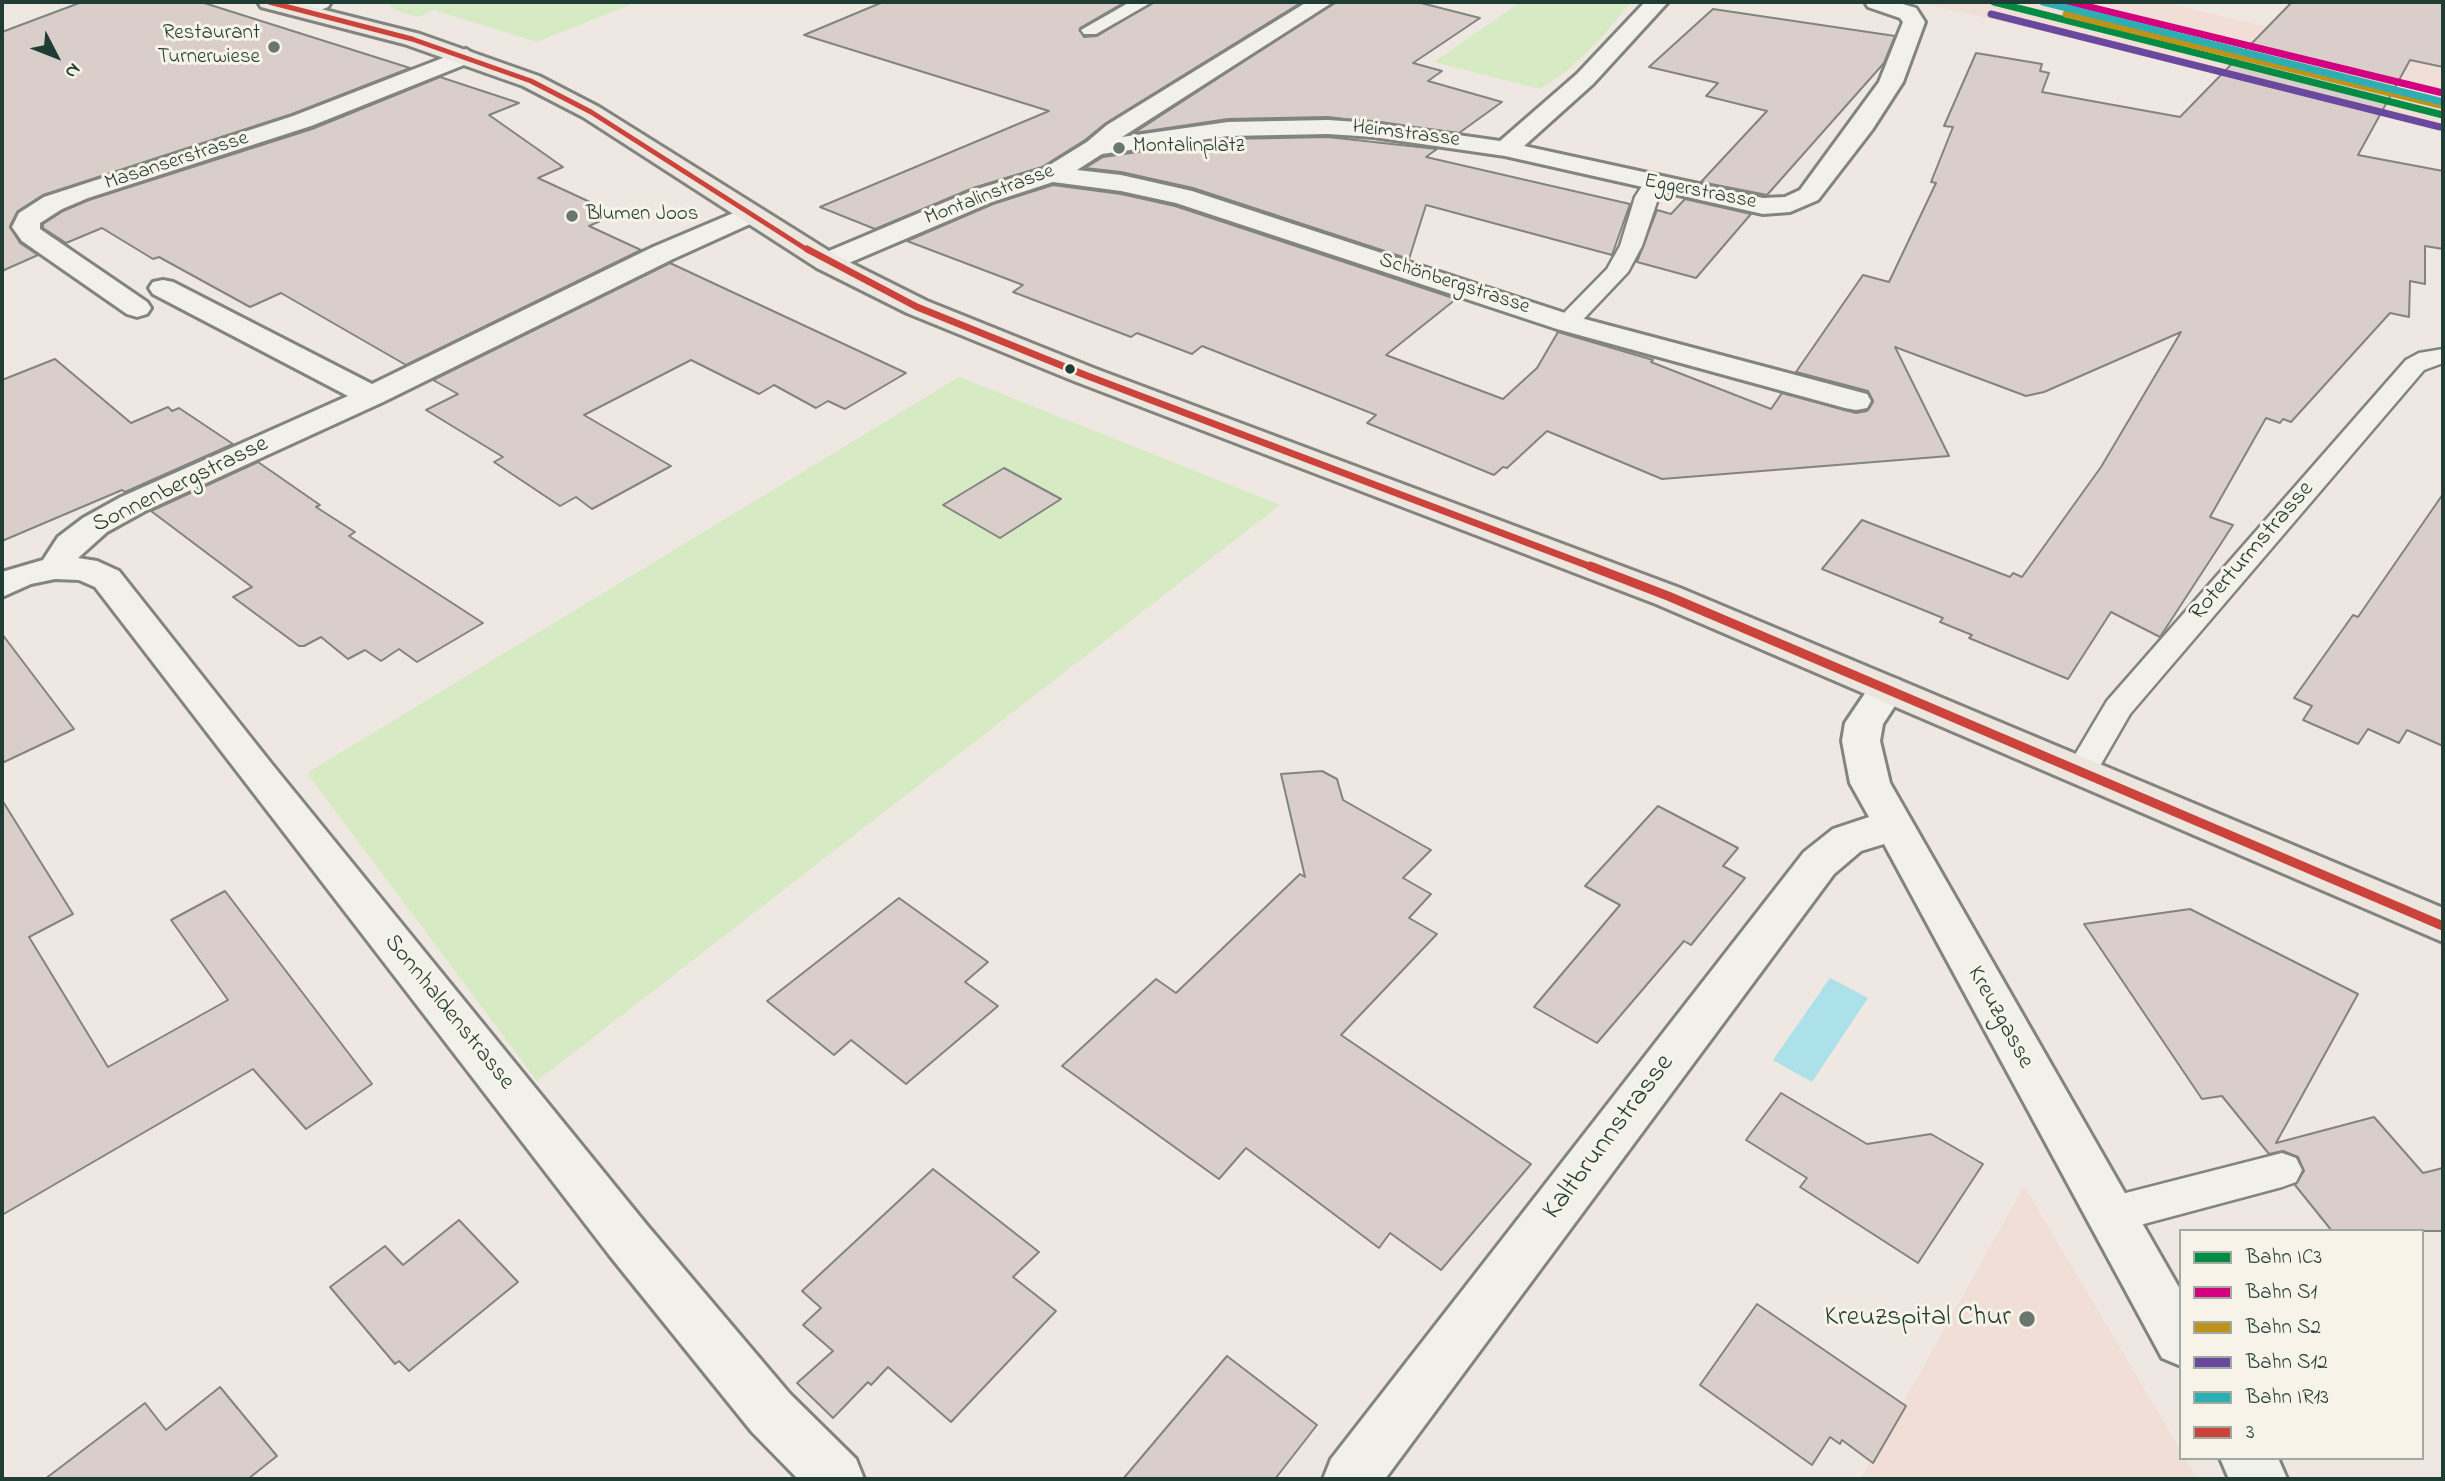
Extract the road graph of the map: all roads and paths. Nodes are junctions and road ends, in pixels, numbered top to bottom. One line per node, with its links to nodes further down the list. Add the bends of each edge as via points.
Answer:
1 (269, 2): 6 (main road)
2 (1143, 2): 7 (lane)
3 (1322, 2): 9 (street, Montalinstrasse, via 1116,130)
4 (1657, 2): 10 (street, via 1585,79)
5 (1876, 2): 12 (street, Eggerstrasse, via 1908,13 1914,22 1891,82 1809,195 1790,204 1763,206)
6 (310, 6): 8 (main road)
7 (1090, 30)
8 (466, 56): 13 (main road, via 561,96); 16 (street, Masanserstrasse, via 302,121 79,193 28,219 25,228 31,235)
9 (1096, 147): 10 (street, Heimstrasse, via 1228,129 1328,127 1423,135); 11 (street, Montalinstrasse)
10 (1505, 149): 12 (street, Eggerstrasse)
11 (1052, 174): 14 (street, Montalinstrasse, via 984,196); 17 (street, Schönbergstrasse, via 1183,197)
12 (1653, 184): 17 (lane, via 1618,272)
13 (750, 214): 14 (main road); 19 (street, Sonnenbergstrasse)
14 (827, 262): 23 (main road, via 917,307 1059,365 1610,573)
15 (163, 288): 19 (street)
16 (138, 308)
17 (1567, 323): 20 (street, Schönbergstrasse)
18 (2443, 356): 24 (lane, Roterturmstrasse, via 2415,365 2356,431 2118,708)
19 (372, 396): 21 (street, Sonnenbergstrasse, via 133,504 70,544)
20 (1856, 401)
21 (55, 568): 22 (street, via 20,576); 31 (street, Sonnhaldenstrasse, via 85,569 107,579 628,1240 771,1413)
22 (2, 586)
23 (1887, 689): 24 (main road); 25 (street, Kreuzgasse, via 1864,723 1861,741 1870,783)
24 (2082, 770): 26 (main road)
25 (1893, 828): 28 (street, Kreuzgasse); 32 (street, Kaltbrunnstrasse, via 1847,840 1819,863)
26 (2443, 926)
27 (2282, 1170): 28 (lane)
28 (2110, 1215): 29 (street, Kreuzgasse)
29 (2179, 1337)
30 (2248, 1460): 33 (street)
31 (836, 1479)
32 (1351, 1479)
33 (2259, 1479)

